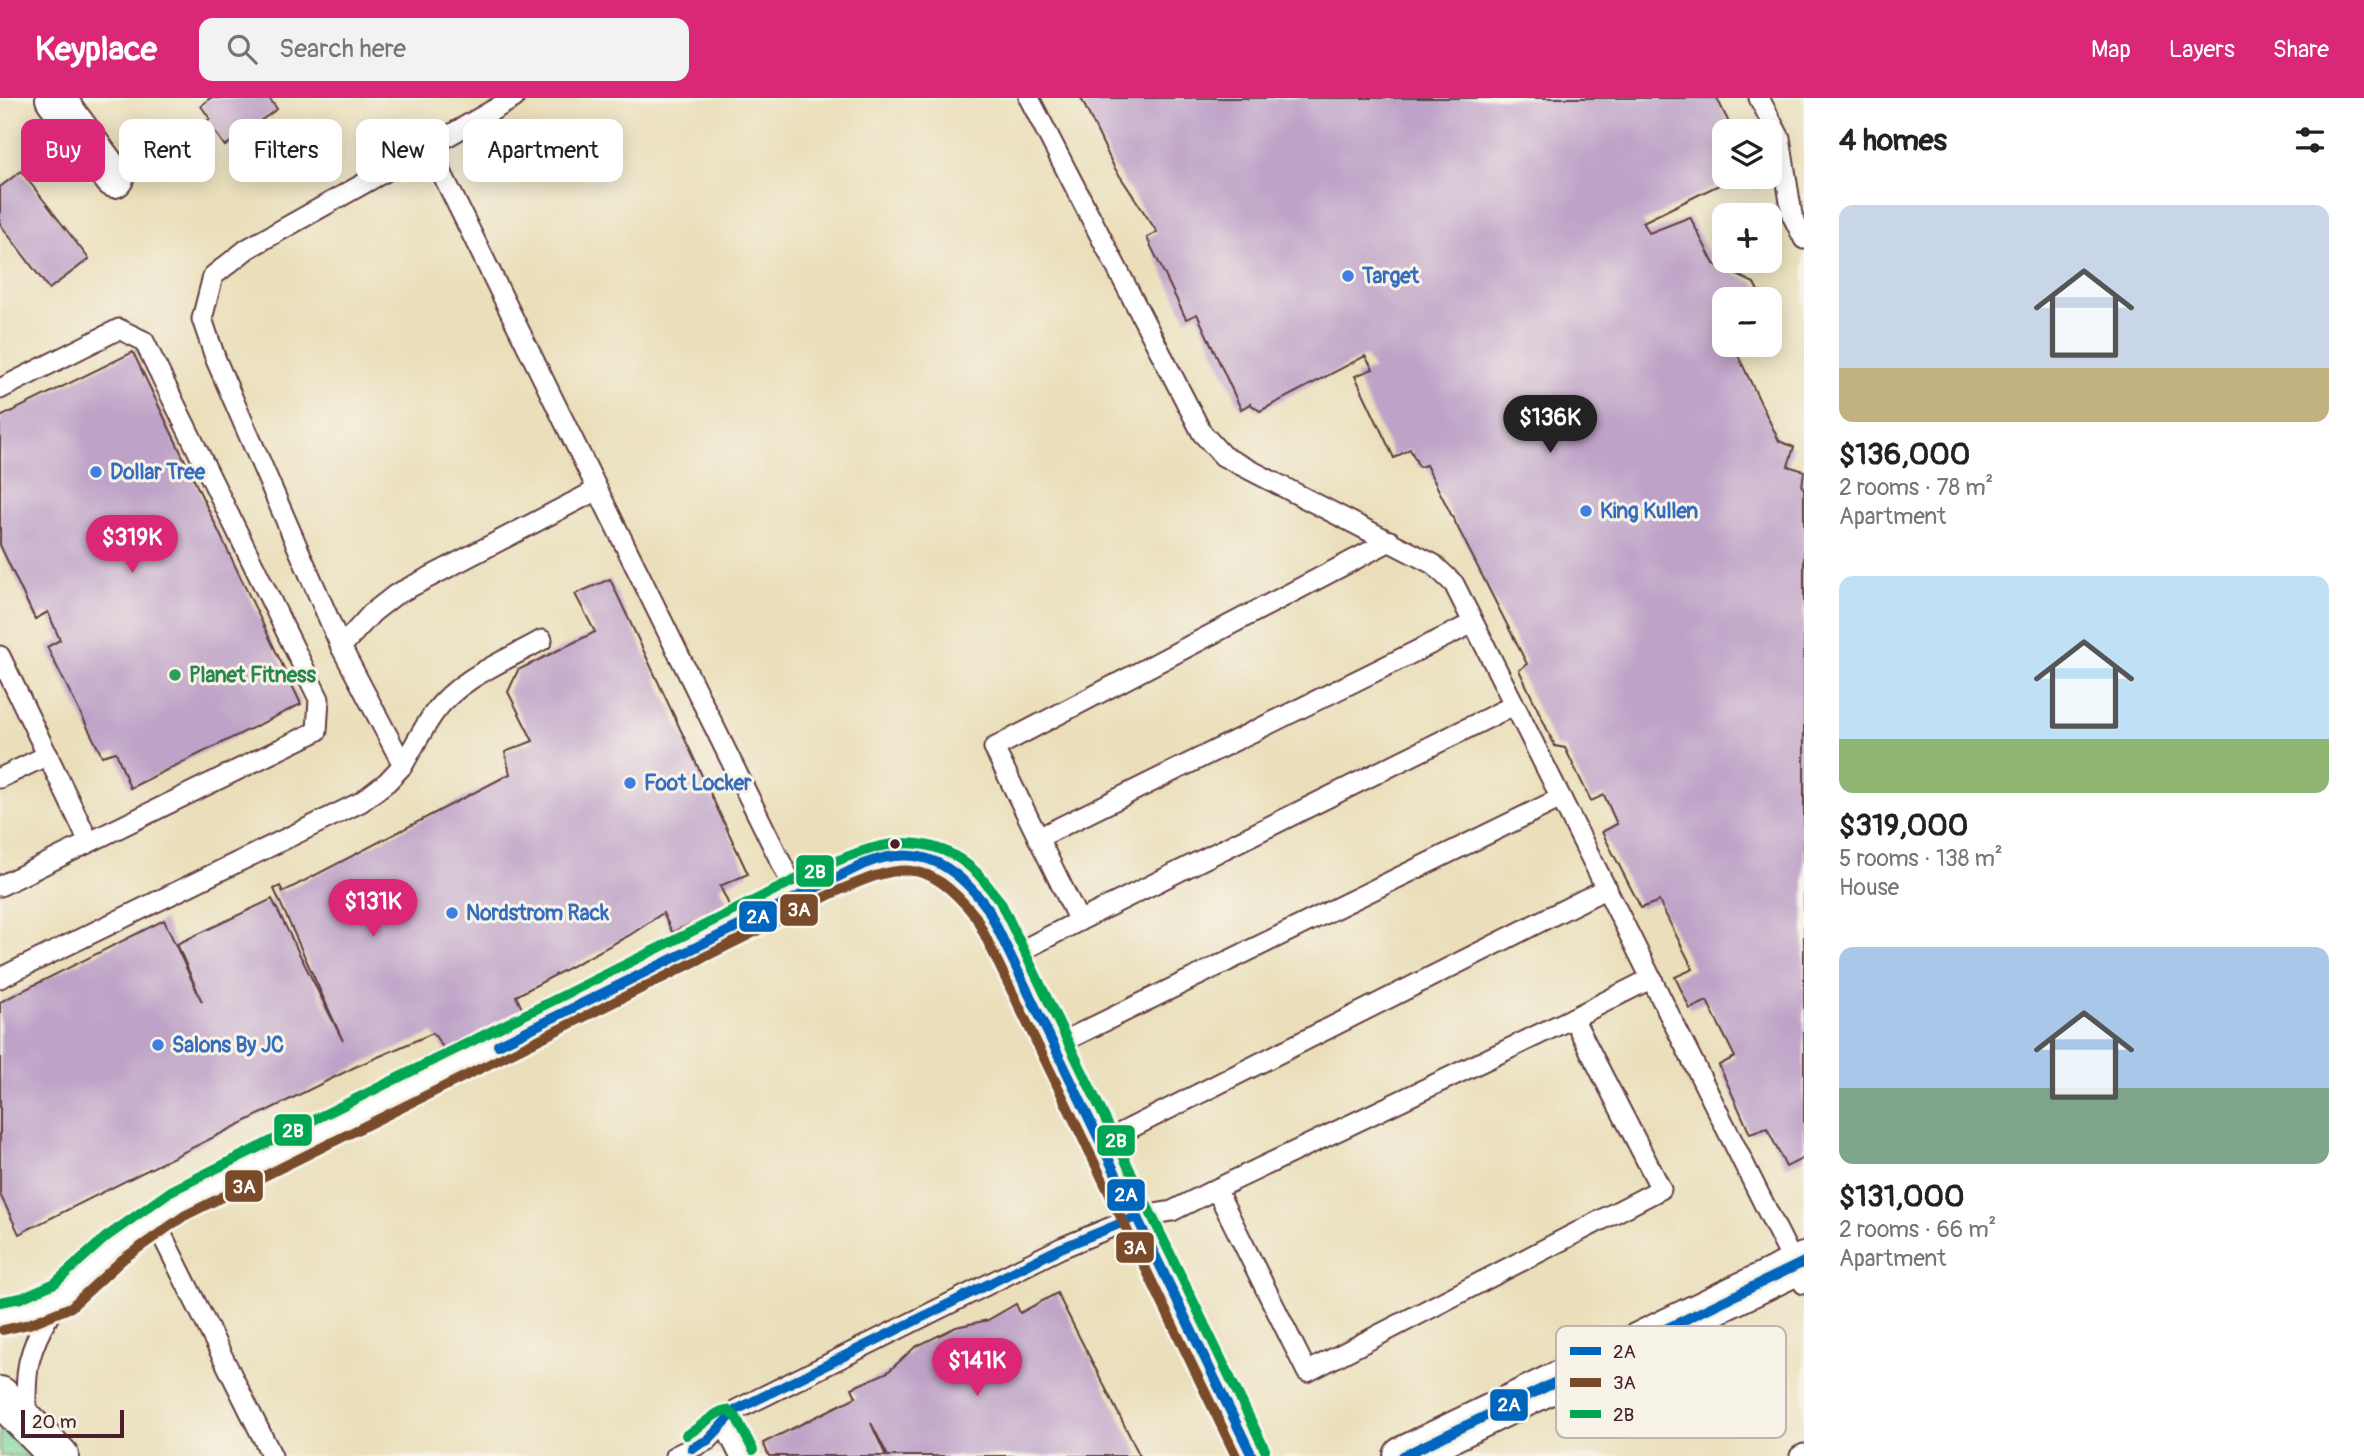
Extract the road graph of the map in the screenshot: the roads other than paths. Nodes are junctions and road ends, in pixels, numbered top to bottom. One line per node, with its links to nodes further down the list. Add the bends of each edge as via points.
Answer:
1 (55, 98): 6 (street)
2 (514, 98): 5 (lane)
3 (1029, 98): 12 (lane, via 1202,433 1223,456)
4 (1759, 98): 9 (lane, via 1780,138 1792,215)
5 (449, 136)
6 (114, 178)
7 (369, 182): 15 (lane, via 239,256 213,276 202,319)
8 (446, 182): 11 (lane)
9 (1804, 239)
10 (0, 389): 23 (lane, via 119,328 144,341 319,699 317,731)
11 (597, 490): 15 (lane, via 395,595); 26 (lane)
12 (1390, 541): 13 (lane, via 1433,564 1454,584); 22 (lane, via 994,748)
13 (1473, 623): 17 (lane); 22 (lane)
14 (542, 640): 19 (lane, via 462,685 434,712)
15 (341, 647): 19 (lane)
16 (2, 665): 18 (lane)
17 (1514, 705): 21 (lane); 27 (lane)
18 (48, 755): 20 (lane); 23 (lane)
19 (403, 765): 29 (lane, via 361,802)
20 (0, 778)
21 (1561, 798): 25 (lane); 32 (lane)
22 (1038, 838): 27 (lane)
23 (89, 842): 24 (lane)
24 (0, 886)
25 (1607, 888): 30 (lane); 33 (lane)
26 (797, 895): 28 (lane, via 877,859 897,855 930,858 973,887); 36 (lane)
27 (1079, 920): 28 (lane)
28 (1011, 956): 32 (lane)
29 (0, 978)
30 (1652, 978): 31 (lane); 37 (lane)
31 (1573, 1018): 34 (lane); 34 (lane, via 1661,1189 1307,1372)
32 (1054, 1046): 33 (lane)
33 (1101, 1143): 35 (lane)
34 (1216, 1189): 35 (lane, via 1172,1211)
35 (1136, 1217): 43 (lane, via 1061,1248 736,1410); 48 (lane)
36 (154, 1219): 38 (lane); 45 (lane)
37 (1802, 1271): 40 (street)
38 (63, 1295): 39 (lane); 42 (lane, via 42,1331)
39 (0, 1316)
40 (1683, 1326)
41 (1556, 1385): 49 (street)
42 (13, 1409): 44 (street)
43 (724, 1424): 46 (lane, via 708,1440); 47 (lane)
44 (59, 1456)
45 (272, 1456)
46 (675, 1456)
47 (740, 1456)
48 (1252, 1456)
49 (1403, 1456)

